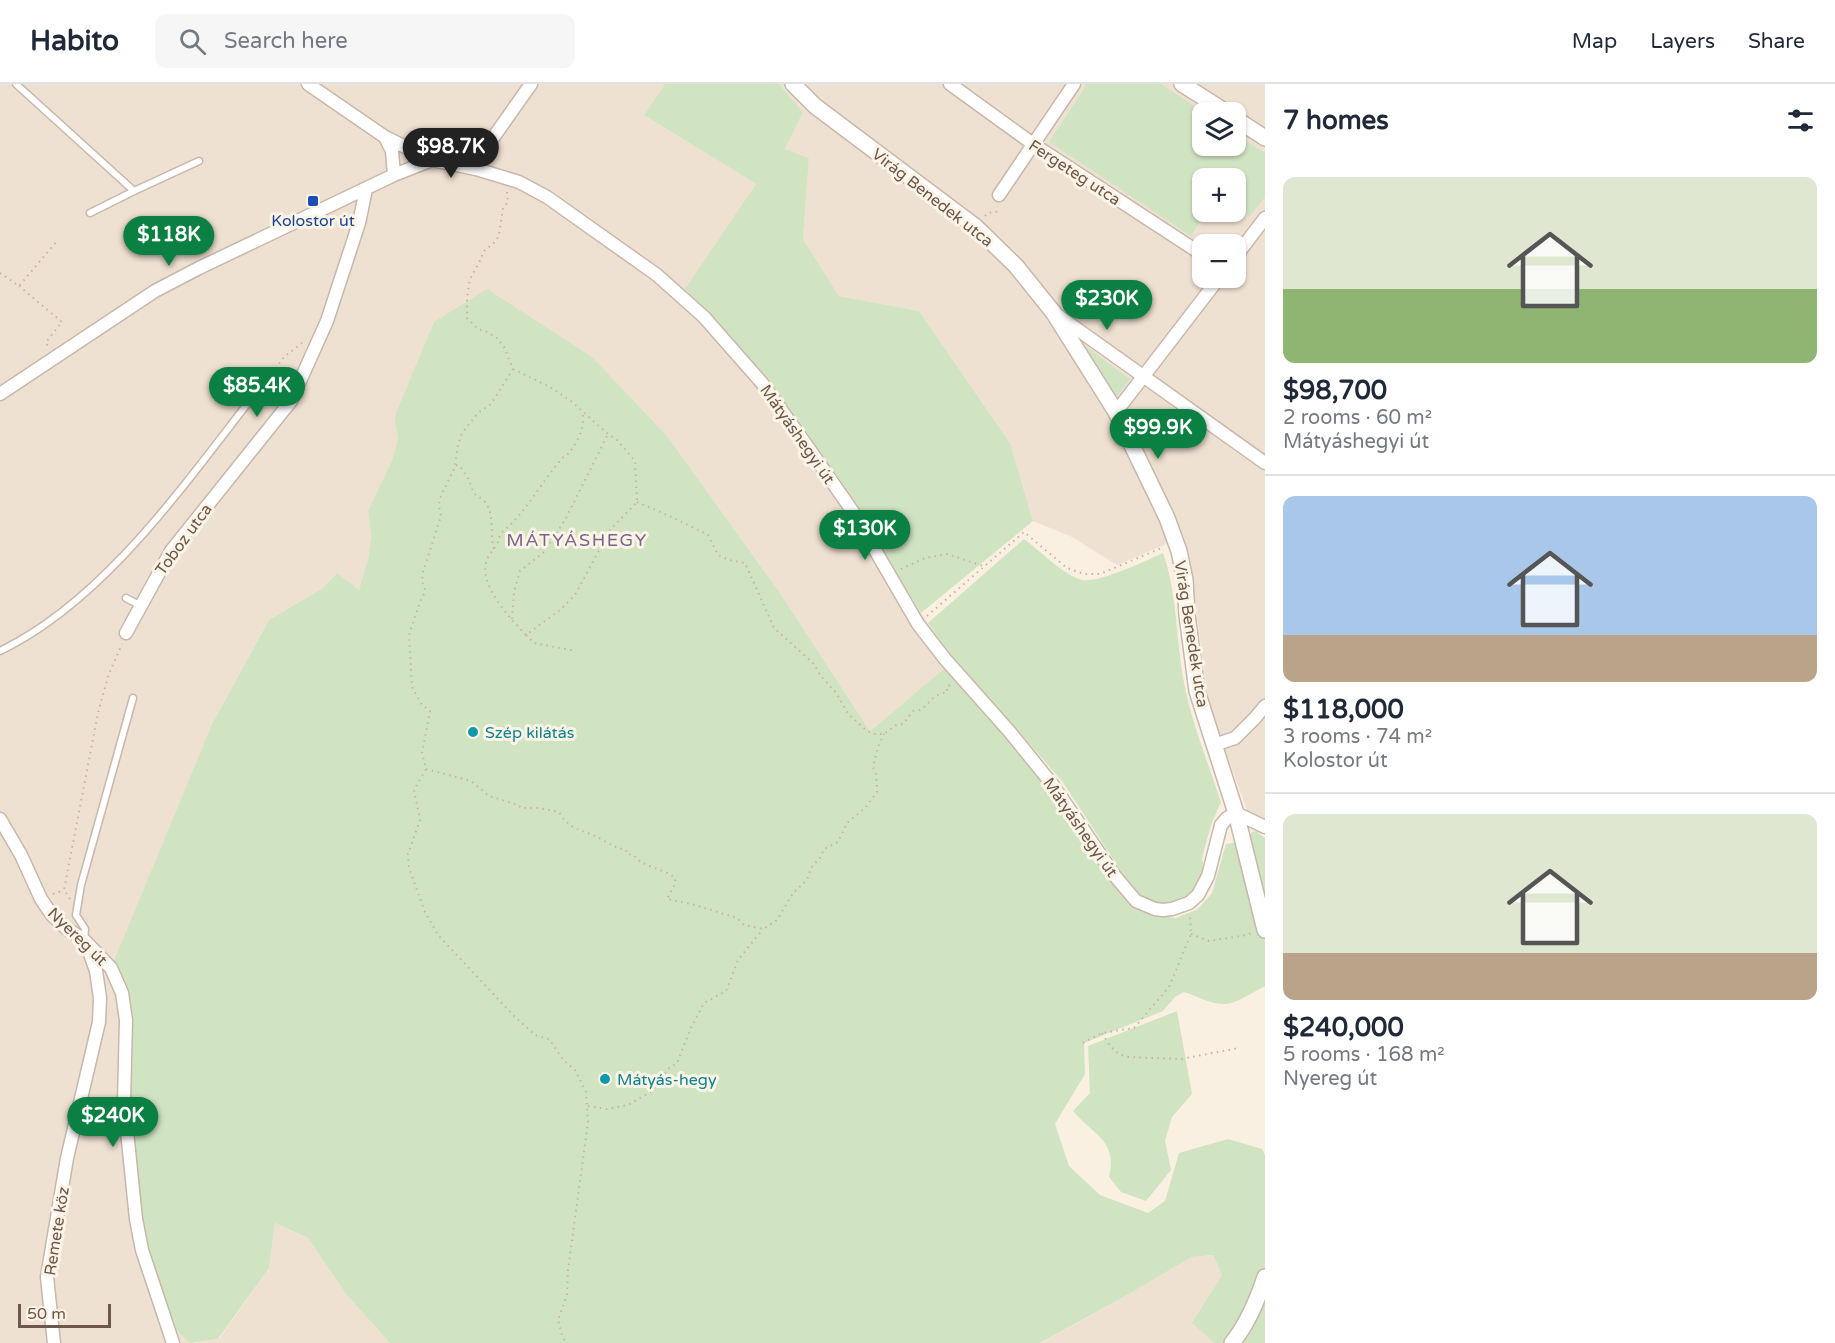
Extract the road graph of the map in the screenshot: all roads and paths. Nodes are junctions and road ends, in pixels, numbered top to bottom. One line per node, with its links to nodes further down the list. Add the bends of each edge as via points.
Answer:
1 (16, 84): 18 (lane)
2 (308, 84): 10 (street, Mátyáshegyi út)
3 (531, 84): 15 (street)
4 (793, 84): 29 (street, Virág Benedek utca, via 815,106 976,227 1016,266)
5 (950, 84): 12 (street, Fergeteg utca)
6 (1074, 84): 12 (street)
7 (1182, 84): 8 (street)
8 (1210, 102)
9 (1246, 126): 11 (street)
10 (385, 137): 13 (street, Mátyáshegyi út); 16 (street, via 392,151)
11 (1265, 138)
12 (1033, 144): 20 (street); 25 (street, Fergeteg utca)
13 (432, 160): 15 (street, Mátyáshegyi út); 16 (street)
14 (199, 161): 18 (lane)
15 (476, 169): 45 (street, Mátyáshegyi út, via 519,182 547,197 657,275 704,317 768,392 853,512)
16 (394, 175): 17 (street)
17 (366, 189): 31 (street, via 155,291); 47 (street, Toboz utca, via 327,321 291,401 171,551)
18 (134, 191): 21 (lane)
19 (508, 192): 32 (path, via 499,235 483,252 470,279 467,318 478,329 498,338)
20 (999, 195)
21 (90, 213)
22 (1265, 218): 24 (street)
23 (57, 241): 27 (path)
24 (1246, 243)
25 (1192, 248)
26 (0, 273): 27 (path)
27 (20, 286): 31 (path, via 62,322 46,342)
28 (1211, 288): 33 (street)
29 (1053, 312): 33 (street); 36 (street, Virág Benedek utca)
30 (302, 343): 34 (path, via 284,357)
31 (53, 358): 35 (street)
32 (513, 369): 37 (path, via 550,387); 40 (path, via 491,404 462,433)
33 (1143, 375): 36 (street); 39 (street)
34 (262, 385): 52 (lane, Toboz utca, via 115,565 72,606)
35 (0, 394)
36 (1116, 412): 42 (street, Virág Benedek utca)
37 (583, 414): 38 (path); 43 (path, via 581,432 570,452 513,524 500,534)
38 (608, 434): 41 (path, via 635,461); 48 (path, via 565,520 544,552 520,571)
39 (1265, 463)
40 (456, 465): 43 (path, via 467,476 474,494 484,499 492,522); 59 (path, via 440,498 441,516 423,572 424,594 409,636 412,687 430,711 422,753)
41 (637, 502): 51 (path, via 610,531 575,595); 57 (path, via 708,535 722,558 745,563 774,628 814,664 848,714 867,731)
42 (1176, 542): 44 (path, via 1100,574 1084,574 1067,568 1024,532); 58 (street, Virág Benedek utca, via 1185,580 1197,690)
43 (494, 549): 48 (path, via 484,576)
44 (985, 566): 45 (path, via 947,554 925,558); 49 (path)
45 (891, 575): 49 (street, Mátyáshegyi út)
46 (126, 598): 47 (lane)
47 (141, 606): 50 (street, Toboz utca)
48 (512, 620): 51 (path)
49 (918, 624): 54 (street, Mátyáshegyi út)
50 (126, 633): 64 (path, via 98,713 64,890)
51 (526, 635): 53 (path, via 534,643)
52 (0, 651)
53 (576, 651)
54 (966, 684): 57 (path, via 947,686 947,692 934,697 903,724); 63 (street, Mátyáshegyi út, via 1041,770 1136,901 1163,910)
55 (133, 698): 64 (lane)
56 (1265, 706): 58 (street, via 1235,738)
57 (884, 734): 65 (path, via 873,767 877,792 866,808 847,823 838,842 824,849 777,920)
58 (1214, 745): 60 (street, Virág Benedek utca)
59 (426, 769): 65 (path, via 471,781 489,796 521,808 559,812 573,828 668,872 675,878 675,884 667,899); 73 (path, via 414,790 420,820 408,854 425,912 438,935 493,994 536,1035 549,1039 575,1070 586,1092)
60 (1236, 813): 62 (street); 63 (street, via 1221,825 1208,876); 66 (street, Virág Benedek utca)
61 (0, 819): 69 (street, Nyereg út, via 52,915)
62 (1265, 827)
63 (1190, 903): 67 (path)
64 (76, 912): 69 (lane, via 85,929)
65 (763, 929): 73 (path, via 738,960 726,991 704,1003 677,1062 651,1091 628,1105)
66 (1265, 930)
67 (1191, 934): 68 (path, via 1209,941); 70 (path, via 1169,987 1134,1028)
68 (1239, 936)
69 (85, 942): 75 (street, Remete köz, via 96,970 99,1022 67,1158 47,1277); 76 (street, Nyereg út, via 111,968 123,993 123,1102 136,1219 142,1250)
70 (1102, 1033): 71 (path); 72 (path, via 1115,1051 1129,1058 1181,1059)
71 (1083, 1043)
72 (1239, 1048)
73 (587, 1106): 77 (path, via 567,1295 558,1320)
74 (1265, 1277): 78 (street, via 1244,1327)
75 (54, 1343)
76 (173, 1343)
77 (566, 1343)
78 (1232, 1343)

